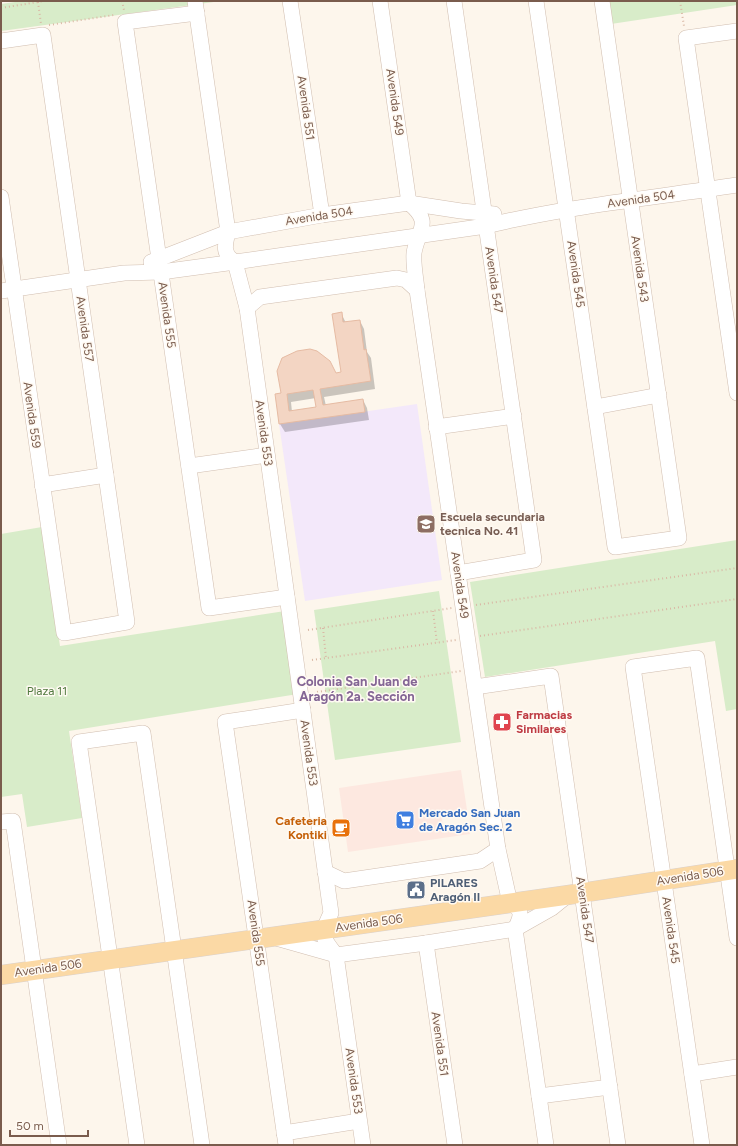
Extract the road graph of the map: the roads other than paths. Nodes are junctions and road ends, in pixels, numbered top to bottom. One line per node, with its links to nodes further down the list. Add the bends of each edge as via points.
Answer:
1 (290, 1): 15 (street, Avenida 551)
2 (380, 1): 13 (street, Avenida 549)
3 (454, 1): 16 (street, Avenida 547)
4 (536, 1): 14 (street, Avenida 545)
5 (602, 1): 12 (street, Avenida 543)
6 (196, 7): 17 (street); 20 (street, Avenida 555, via 121,18)
7 (737, 31): 10 (street, via 686,38)
8 (1, 41): 21 (street, Avenida 557, via 42,30)
9 (737, 185): 10 (street, Avenida 504)
10 (708, 190): 12 (street, Avenida 504); 25 (street)
11 (1, 197): 22 (street, Avenida 559)
12 (630, 201): 14 (street, Avenida 504); 26 (street, Avenida 543)
13 (409, 203): 15 (street, Avenida 504); 16 (street, Avenida 504, via 461,211); 18 (street, Avenida 549, via 417,209 422,219)
14 (567, 210): 16 (street, Avenida 504, via 522,218); 27 (street, Avenida 545)
15 (322, 215): 17 (street, Avenida 504)
16 (485, 220): 18 (street, Avenida 504); 28 (street, Avenida 547)
17 (228, 232): 19 (street, Avenida 553, via 225,249 228,257); 20 (street, Avenida 504)
18 (420, 235): 19 (street, Avenida 504); 23 (street, Avenida 549, via 414,254)
19 (234, 262): 20 (street, Avenida 504); 24 (street, Avenida 553)
20 (160, 265): 21 (street, Avenida 504); 31 (street, Avenida 555)
21 (78, 281): 22 (street, Avenida 504); 32 (street, Avenida 557)
22 (8, 290): 33 (street, Avenida 559)
23 (417, 290): 24 (street, via 406,280 398,278 260,297); 29 (street, Avenida 549)
24 (247, 308): 30 (street, Avenida 553)
25 (737, 388)
26 (658, 395): 27 (street); 34 (street, Avenida 543, via 679,538)
27 (595, 407): 34 (street, Avenida 545)
28 (514, 416): 29 (street); 35 (street, Avenida 547, via 534,560)
29 (436, 427): 35 (street, Avenida 549)
30 (267, 455): 31 (street); 36 (street, Avenida 553)
31 (189, 466): 36 (street, Avenida 555, via 209,608)
32 (106, 475): 33 (street); 37 (street, Avenida 557, via 127,622)
33 (42, 485): 37 (street, Avenida 559)
34 (615, 547)
35 (458, 573): 38 (street, Avenida 549)
36 (287, 597): 39 (street, Avenida 553)
37 (64, 633)
38 (475, 687): 41 (street, Avenida 549); 45 (street, Avenida 547, via 551,676)
39 (303, 710): 43 (street, Avenida 553); 49 (street, Avenida 555, via 226,722)
40 (7, 821): 55 (street)
41 (498, 849): 43 (street, via 480,862 344,880); 46 (street, Avenida 549)
42 (732, 869): 44 (main road, Avenida 506); 44 (street, Avenida 545, via 697,658 633,667); 50 (street)
43 (325, 872): 48 (street, Avenida 553, via 331,913)
44 (664, 880): 45 (main road, Avenida 506); 58 (street, Avenida 545)
45 (575, 893): 46 (main road, Avenida 506); 47 (street); 59 (street, Avenida 547)
46 (510, 903): 47 (street, Avenida 549, via 520,911 520,919); 48 (main road, Avenida 506)
47 (515, 929): 51 (street); 60 (street)
48 (323, 930): 49 (main road, Avenida 506); 53 (street, Avenida 553, via 324,940)
49 (263, 937): 52 (main road, Avenida 506); 53 (street); 62 (street, Avenida 555)
50 (737, 938)
51 (426, 943): 53 (street); 67 (street, Avenida 551)
52 (174, 950): 54 (main road, Avenida 506); 54 (street, via 143,733 79,742); 63 (street)
53 (336, 955): 61 (street, Avenida 553)
54 (111, 960): 55 (main road, Avenida 506); 65 (street)
55 (35, 970): 56 (main road, Avenida 506); 64 (street)
56 (1, 975)
57 (737, 1067): 58 (street)
58 (692, 1074): 70 (street, Avenida 545)
59 (610, 1087): 60 (street); 69 (street, Avenida 547)
60 (539, 1096): 68 (street)
61 (359, 1121): 62 (street); 66 (street, Avenida 553)
62 (285, 1139)
63 (198, 1144)
64 (59, 1145)
65 (138, 1145)
66 (363, 1145)
67 (455, 1145)
68 (546, 1145)
69 (618, 1145)
70 (702, 1145)

